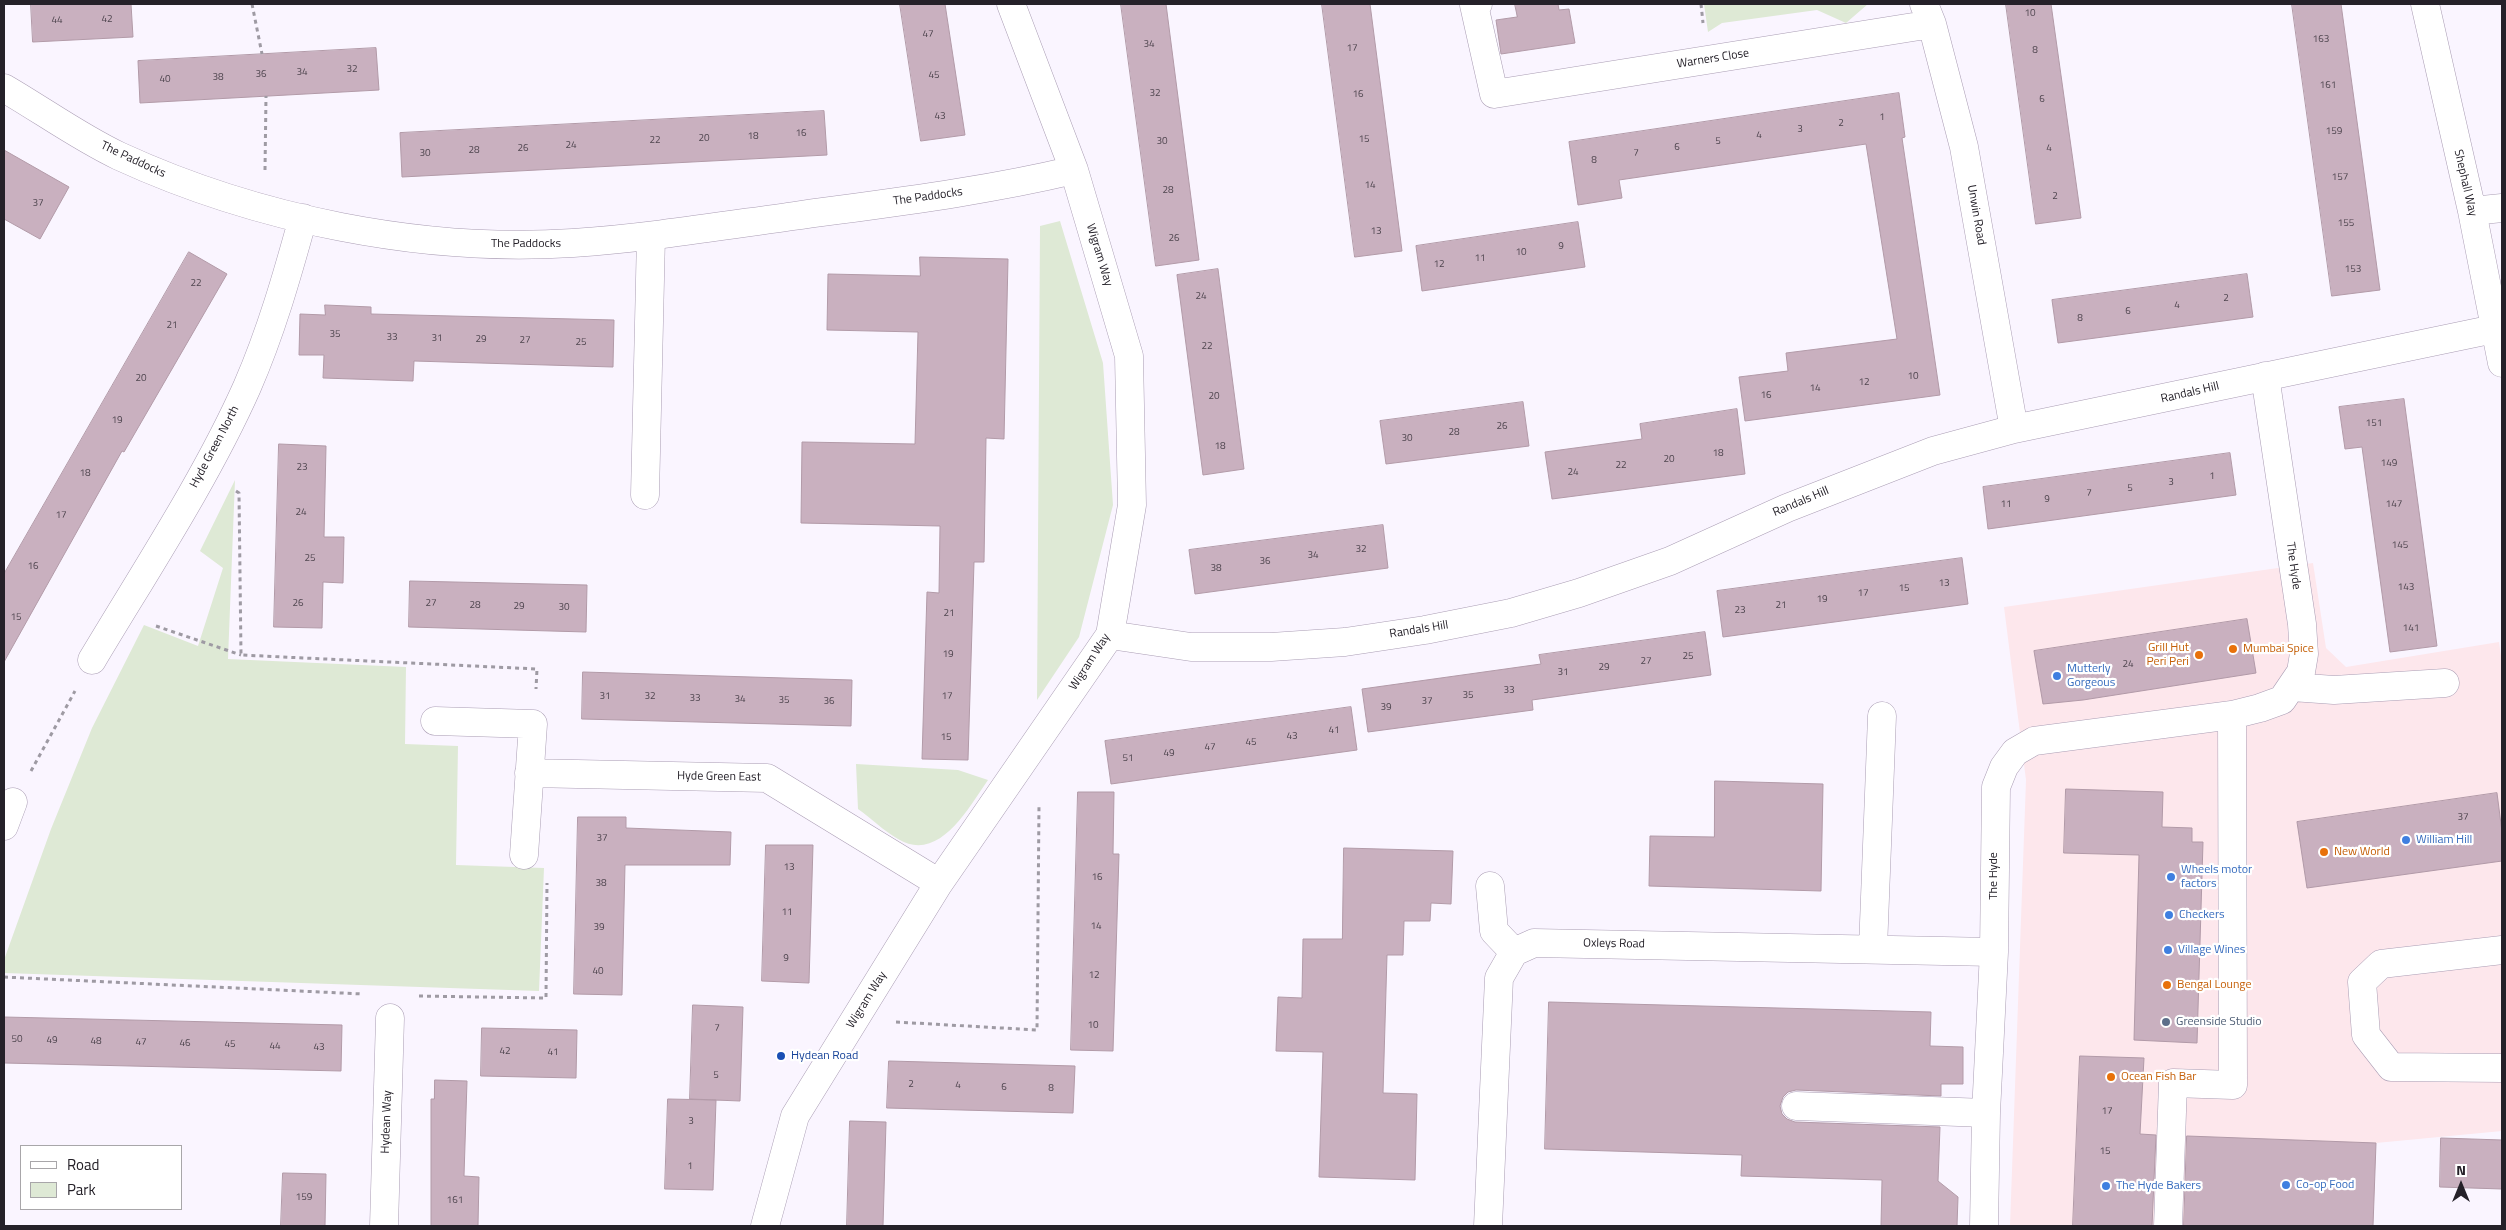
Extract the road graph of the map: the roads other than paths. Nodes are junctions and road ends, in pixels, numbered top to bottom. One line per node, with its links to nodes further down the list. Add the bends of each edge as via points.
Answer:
1 (1011, 4): 6 (street, Wigram Way)
2 (1478, 4): 4 (street, Warners Close, via 1474,6 1494,94)
3 (2425, 4): 8 (street, Shephall Way)
4 (1928, 14): 14 (street, Unwin Road, via 1964,147)
5 (4, 88): 9 (street, The Paddocks, via 116,155 181,182)
6 (1074, 170): 10 (street, The Paddocks, via 1014,185); 16 (street, Wigram Way, via 1129,356 1132,505)
7 (2502, 208): 8 (street)
8 (2472, 211): 11 (street, Shephall Way)
9 (303, 218): 10 (street, The Paddocks, via 418,239 492,244 571,244); 17 (street, Hyde Green North, via 278,307 246,388 202,473)
10 (651, 236): 15 (street)
11 (2494, 329): 12 (street, Shephall Way); 13 (street, Randals Hill)
12 (2502, 363)
13 (2265, 376): 14 (street, Randals Hill); 19 (street, The Hyde, via 2303,639 2301,672)
14 (2014, 429): 16 (street, Randals Hill, via 1933,451 1787,508 1670,561 1511,613 1363,639 1271,647 1191,647)
15 (645, 495)
16 (1110, 635): 25 (street, Wigram Way)
17 (92, 660)
18 (2445, 683): 19 (street, via 2334,690)
19 (2292, 687): 20 (street, The Hyde, via 2282,700)
20 (2232, 715): 30 (street, The Hyde, via 2034,741 2015,752 1996,786); 39 (street, via 2233,1085 2173,1083)
21 (1882, 716): 27 (street)
22 (435, 720): 23 (street, via 533,724)
23 (529, 773): 24 (street); 25 (street, Hyde Green East, via 767,778)
24 (524, 855)
25 (939, 883): 36 (street, Wigram Way, via 795,1116)
26 (1490, 886): 29 (street, via 1494,931)
27 (1873, 949): 29 (street, Oxleys Road, via 1534,943); 30 (street, Oxleys Road)
28 (2502, 950): 32 (street, via 2381,964 2362,982 2366,1035 2391,1067)
29 (1514, 952): 37 (street, via 1499,978)
30 (1994, 952): 34 (street, The Hyde)
31 (389, 1007): 35 (street, Hydean Way)
32 (2502, 1068)
33 (1796, 1106): 34 (street)
34 (1986, 1113): 38 (street, The Hyde)
35 (384, 1226)
36 (765, 1226)
37 (1488, 1226)
38 (1984, 1226)
39 (2168, 1226)

